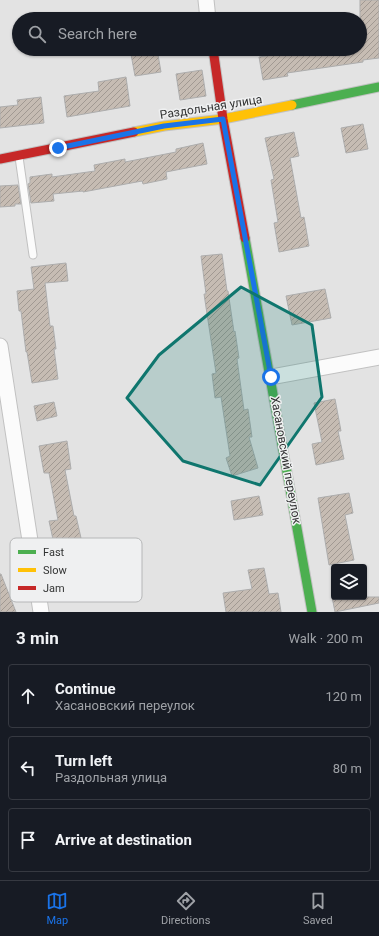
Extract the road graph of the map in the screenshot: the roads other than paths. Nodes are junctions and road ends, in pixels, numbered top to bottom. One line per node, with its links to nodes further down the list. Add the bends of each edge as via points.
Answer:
1 (206, 0): 2 (street)
2 (207, 12)
3 (214, 56): 5 (street, Хасановский переулок)
4 (379, 87): 5 (street, Раздольная улица)
5 (223, 119): 6 (street, Раздольная улица, via 164,126); 11 (street, Хасановский переулок)
6 (19, 155): 7 (street, Раздольная улица); 8 (lane)
7 (0, 159)
8 (33, 255)
9 (0, 346): 12 (street)
10 (379, 357): 11 (street)
11 (271, 377): 15 (street, Хасановский переулок)
12 (30, 538)
13 (39, 602): 14 (street)
14 (41, 612)
15 (312, 612)

